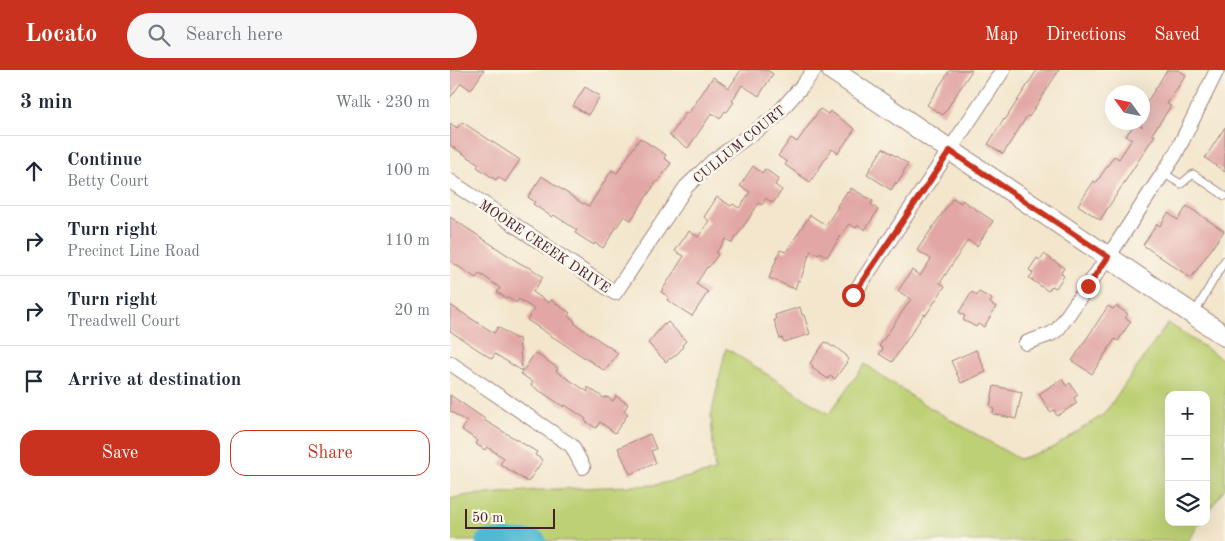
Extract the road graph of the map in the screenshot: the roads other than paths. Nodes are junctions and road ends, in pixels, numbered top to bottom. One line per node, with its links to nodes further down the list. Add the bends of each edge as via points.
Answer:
1 (814, 70): 11 (street, CULLUM COURT, via 774,118 712,161 686,187)
2 (832, 70): 5 (main road)
3 (1003, 70): 5 (street)
4 (1217, 70): 6 (street)
5 (950, 151): 9 (main road); 12 (street)
6 (1163, 173): 8 (lane, via 1181,184 1193,174); 9 (street)
7 (450, 181): 11 (street, MOORE CREEK DRIVE)
8 (1225, 196)
9 (1108, 257): 13 (main road); 15 (street, via 1058,329)
10 (1225, 260): 13 (lane)
11 (615, 293)
12 (853, 295)
13 (1194, 315): 14 (main road)
14 (1225, 336)
15 (1026, 342)
16 (450, 363): 17 (street, via 572,446)
17 (583, 467)

